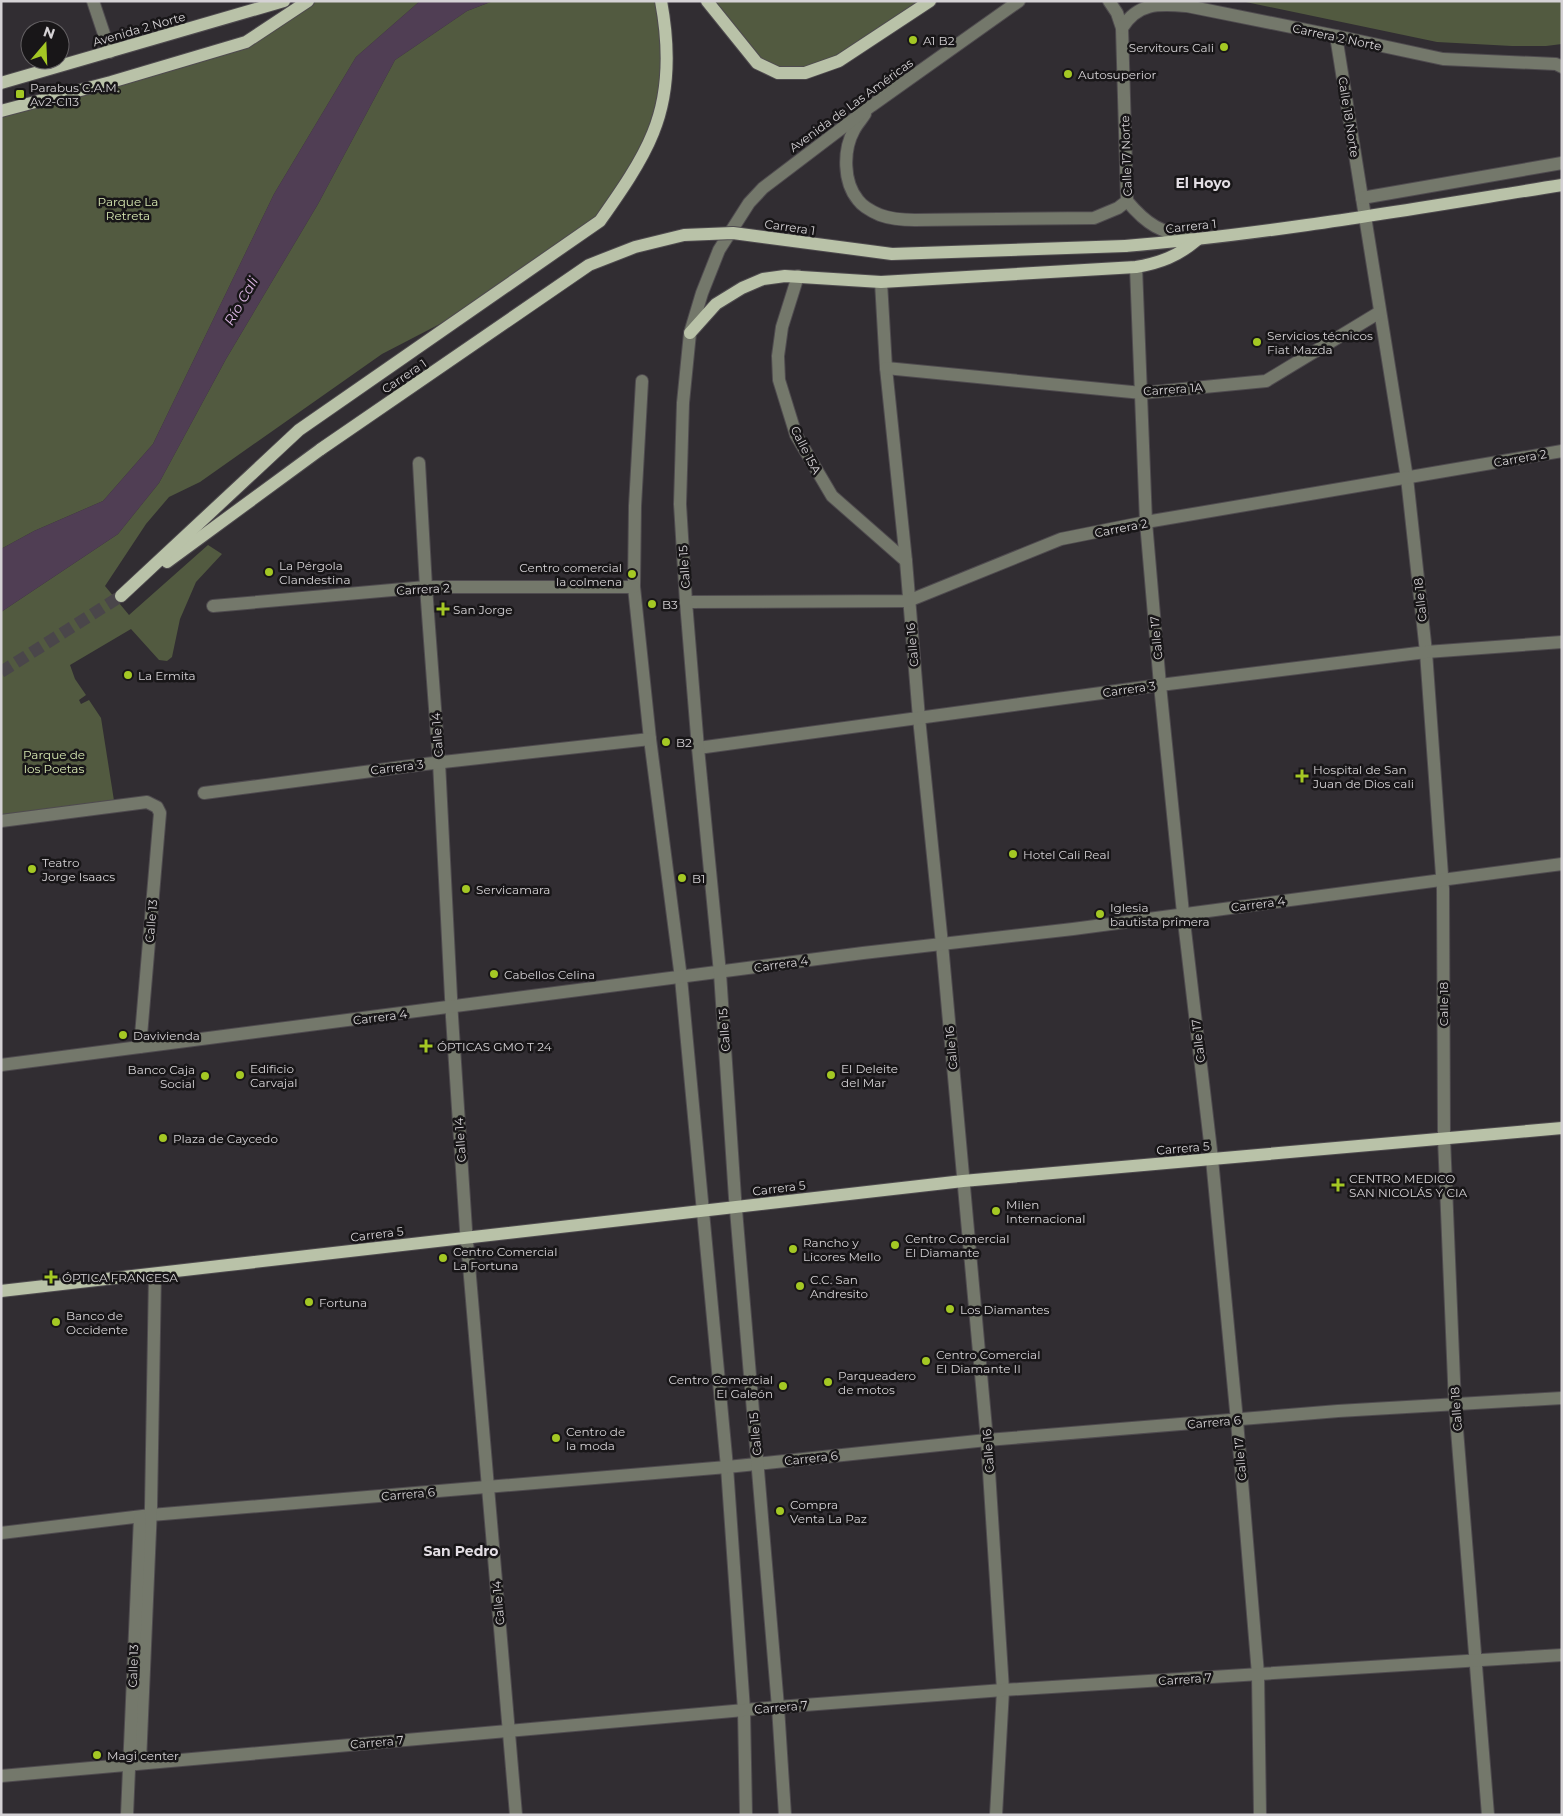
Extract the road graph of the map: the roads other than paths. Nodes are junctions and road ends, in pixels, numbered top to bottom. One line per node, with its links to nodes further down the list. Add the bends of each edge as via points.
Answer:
1 (93, 1): 11 (street)
2 (284, 1): 11 (main road, Avenida 2 Norte)
3 (308, 1): 15 (main road, via 246,42)
4 (661, 1): 21 (main road, Carrera 1, bridge, via 666,46 662,104 653,133 600,221 299,430 121,596 321,449 589,265 635,247 684,235 733,233 892,254 1124,246)
5 (707, 1): 6 (main road, via 757,63 778,73 806,73 839,61)
6 (930, 1)
7 (1019, 1): 14 (street, Avenida de Las Américas)
8 (1109, 1): 9 (street)
9 (1122, 28): 10 (street, Carrera 2 Norte, via 1141,9 1166,4); 19 (street, Calle 17 Norte)
10 (1336, 36): 12 (street, Carrera 2 Norte, via 1443,59 1556,64); 18 (street, Calle 18 Norte)
11 (110, 52): 13 (main road, Avenida 2 Norte)
12 (1562, 67)
13 (1, 83)
14 (871, 106): 19 (street, via 854,130 848,146 847,172 858,200 881,215 915,220 1094,218 1113,211); 22 (street, Avenida de Las Américas, via 763,188 749,203)
15 (1, 111)
16 (1562, 163): 18 (street)
17 (1562, 185): 20 (main road, Carrera 1)
18 (1362, 198): 20 (street, Calle 18)
19 (1126, 201): 21 (street, Calle 17 Norte, via 1138,214 1165,232)
20 (1365, 217): 21 (main road, Carrera 1); 26 (street, Calle 18)
21 (1197, 240): 23 (main road, via 1170,259)
22 (719, 250): 27 (street, Calle 15)
23 (1136, 267): 25 (main road); 30 (street, Calle 17)
24 (798, 276): 25 (main road); 27 (main road, via 763,279 742,288 716,304); 35 (street, Calle 15A, via 782,327 778,356 779,380 796,435 832,496)
25 (881, 282): 28 (street, Calle 16)
26 (1380, 312): 30 (street, Carrera 1A, via 1266,381); 33 (street, Calle 18)
27 (690, 333): 39 (street, Calle 15, via 683,403 680,504)
28 (886, 368): 30 (street, Carrera 1A); 35 (street, Calle 16)
29 (642, 381): 37 (street)
30 (1142, 392): 34 (street, Calle 17)
31 (1562, 451): 33 (street, Carrera 2)
32 (419, 463): 36 (street, Calle 14)
33 (1407, 478): 34 (street, Carrera 2); 42 (street, Calle 18)
34 (1146, 522): 38 (street, Carrera 2, via 1061,539); 43 (street, Calle 17)
35 (906, 560): 38 (street, Calle 16)
36 (426, 587): 37 (street, Carrera 2); 40 (street, Carrera 2); 47 (street, Calle 14)
37 (634, 587): 45 (street)
38 (908, 601): 39 (street, Carrera 2); 44 (street, Calle 16)
39 (686, 602): 46 (street, Calle 15)
40 (213, 606)
41 (1562, 642): 42 (street, Carrera 3)
42 (1426, 652): 43 (street, Carrera 3); 51 (street, Calle 18)
43 (1160, 685): 44 (street, Carrera 3); 52 (street, Calle 17)
44 (919, 718): 46 (street, Carrera 3); 53 (street, Calle 16)
45 (650, 739): 47 (street, Carrera 3); 55 (street)
46 (698, 748): 54 (street, Calle 15)
47 (439, 762): 48 (street, Carrera 3); 56 (street, Calle 14)
48 (204, 793)
49 (1, 821): 57 (street, Calle 13, via 148,802 157,807 160,819)
50 (1562, 864): 51 (street, Carrera 4)
51 (1442, 880): 52 (street, Carrera 4); 60 (street, Calle 18)
52 (1183, 914): 53 (street, Carrera 4); 61 (street, Calle 17)
53 (942, 944): 54 (street, Carrera 4); 62 (street, Calle 16)
54 (720, 973): 55 (street, Carrera 4); 63 (street, Calle 15)
55 (681, 978): 56 (street, Carrera 4); 64 (street)
56 (452, 1008): 57 (street, Carrera 4); 65 (street, Calle 14)
57 (140, 1047): 58 (street, Carrera 4)
58 (1, 1065)
59 (1562, 1128): 60 (main road, Carrera 5)
60 (1444, 1138): 61 (main road, Carrera 5); 69 (street, Calle 18)
61 (1212, 1159): 62 (main road, Carrera 5); 70 (street, Calle 17)
62 (963, 1181): 63 (main road, Carrera 5); 71 (street, Calle 16)
63 (736, 1207): 64 (main road, Carrera 5); 72 (street, Calle 15)
64 (702, 1210): 65 (main road, Carrera 5); 73 (street)
65 (467, 1238): 66 (main road, Carrera 5); 74 (street, Calle 14)
66 (154, 1274): 67 (main road, Carrera 5); 75 (street, Calle 13)
67 (1, 1291)
68 (1562, 1398): 69 (street, Carrera 6)
69 (1456, 1405): 70 (street, Carrera 6); 78 (street, Calle 18)
70 (1237, 1420): 71 (street, Carrera 6); 79 (street, Calle 17)
71 (988, 1440): 72 (street, Carrera 6); 80 (street, Calle 16)
72 (758, 1463): 73 (street, Carrera 6); 81 (street, Calle 15)
73 (727, 1468): 74 (street, Carrera 6); 82 (street)
74 (488, 1488): 75 (street, Carrera 6); 83 (street, Calle 14)
75 (147, 1519): 76 (street, Carrera 6); 84 (street, Calle 13)
76 (1, 1533)
77 (1562, 1655): 78 (street, Carrera 7)
78 (1476, 1662): 79 (street, Carrera 7); 92 (street, Calle 18)
79 (1258, 1674): 80 (street, Carrera 7); 91 (street, Calle 17)
80 (1003, 1690): 81 (street, Carrera 7); 90 (street, Calle 16)
81 (778, 1707): 82 (street, Carrera 7); 89 (street, Calle 15)
82 (744, 1710): 83 (street, Carrera 7); 88 (street)
83 (509, 1730): 84 (street, Carrera 7); 87 (street, Calle 14)
84 (135, 1763): 85 (street, Carrera 7); 86 (street, Calle 13)
85 (1, 1776)
86 (127, 1815)
87 (516, 1815)
88 (746, 1815)
89 (785, 1815)
90 (996, 1815)
91 (1260, 1815)
92 (1488, 1815)

